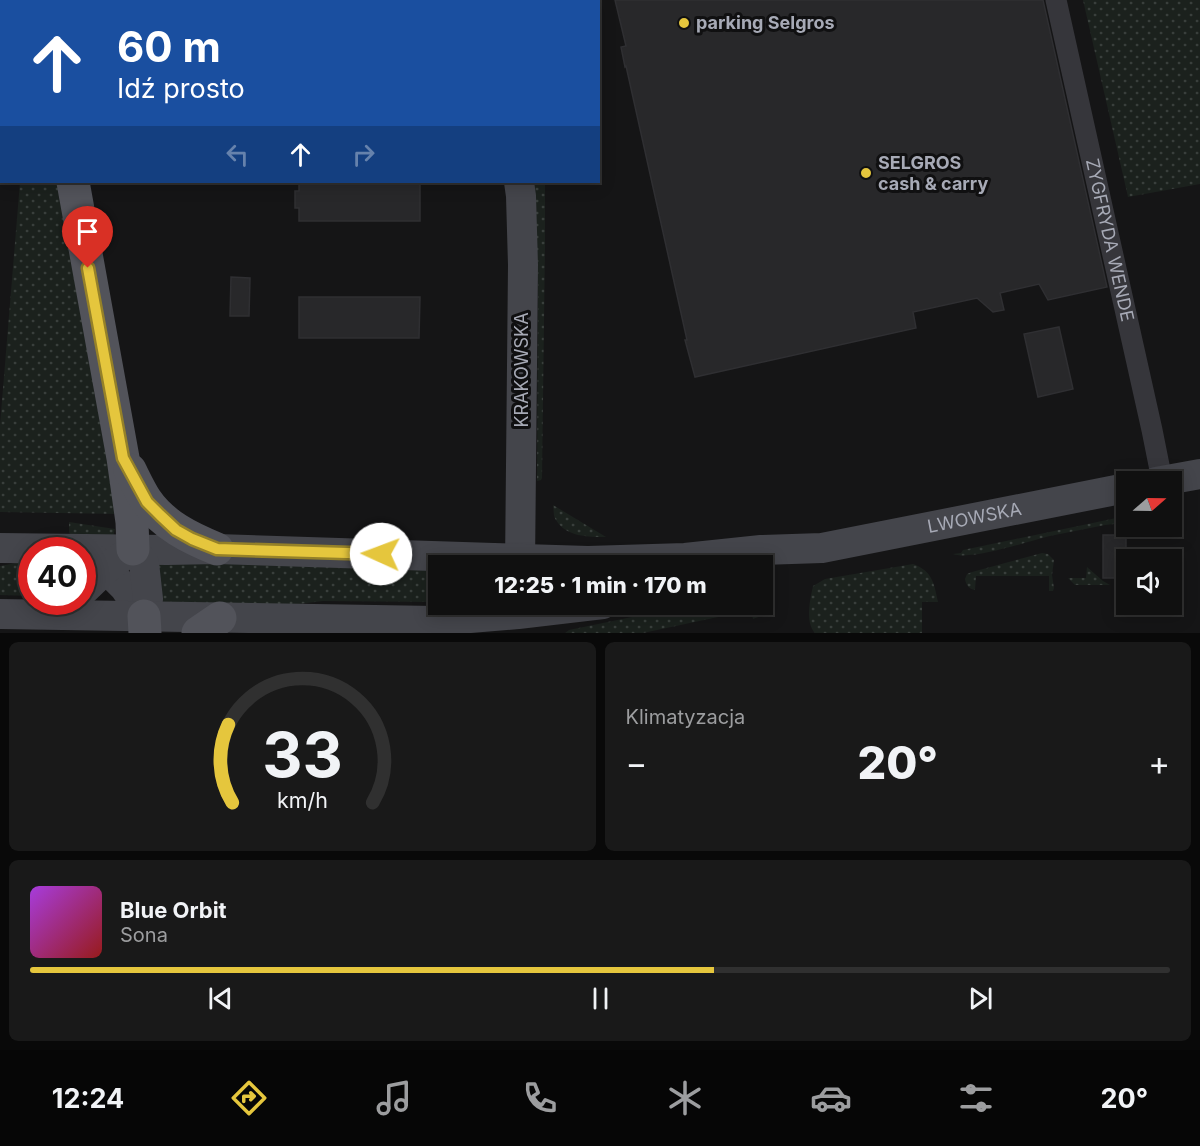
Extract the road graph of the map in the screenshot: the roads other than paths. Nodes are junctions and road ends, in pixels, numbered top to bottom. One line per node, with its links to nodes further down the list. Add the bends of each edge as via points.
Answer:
1 (1056, 0): 5 (street, ZYGFRYDA WENDE)
2 (73, 183): 4 (main road)
3 (519, 183): 15 (street, KRAKOWSKA, via 523,265)
4 (123, 458): 13 (main road); 14 (main road, via 147,502 160,515 176,530)
5 (1157, 471)
6 (1200, 474): 7 (street)
7 (1182, 477)
8 (1116, 490): 11 (street, LWOWSKA)
9 (0, 548): 10 (street, LWOWSKA)
10 (18, 548)
11 (822, 548): 16 (street, LWOWSKA); 19 (street, LWOWSKA)
12 (96, 549): 13 (street, LWOWSKA)
13 (133, 549): 14 (street, LWOWSKA); 20 (street); 26 (street, via 144,564 148,599)
14 (217, 549): 17 (street, LWOWSKA)
15 (520, 555)
16 (714, 555)
17 (428, 558)
18 (96, 563): 20 (street)
19 (773, 567)
20 (106, 569): 21 (street); 26 (street, via 125,588)
21 (96, 579)
22 (18, 612): 23 (street)
23 (0, 614)
24 (96, 615): 26 (street)
25 (518, 617): 27 (street)
26 (145, 625): 27 (street)
27 (209, 626)

